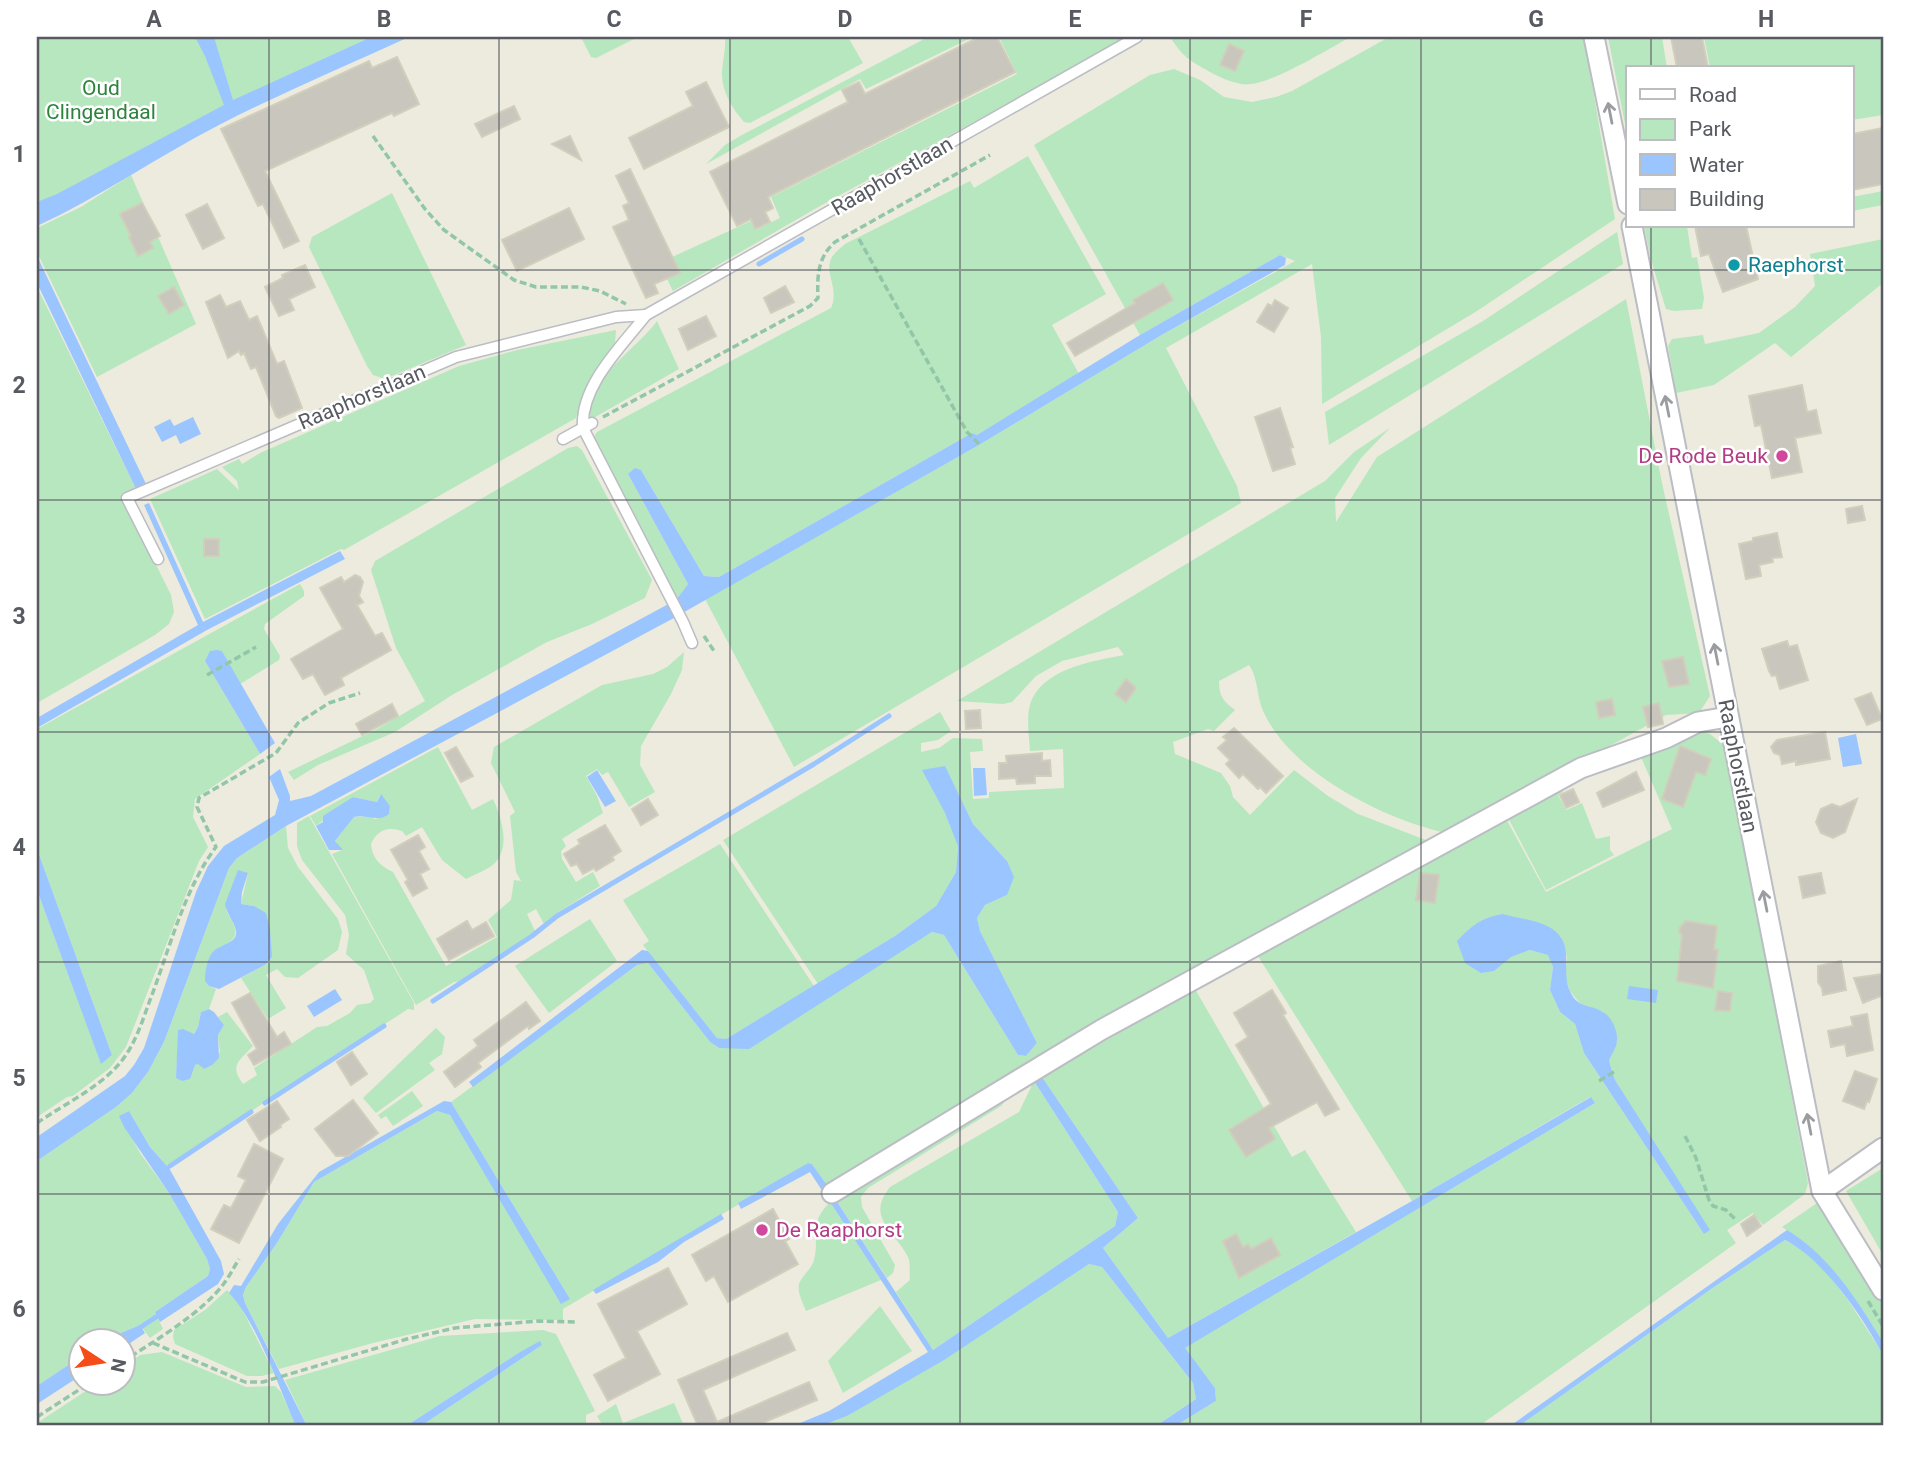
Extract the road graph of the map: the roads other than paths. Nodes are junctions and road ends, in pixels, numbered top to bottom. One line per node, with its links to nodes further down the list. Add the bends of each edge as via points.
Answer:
1 (1137, 37): 5 (lane, Raaphorstlaan)
2 (1594, 37): 3 (street, one-way to 2)
3 (1626, 194)
4 (1632, 228): 10 (street, Raaphorstlaan, one-way to 4)
5 (646, 315): 6 (lane, Raaphorstlaan, via 589,390 582,413); 8 (lane, Raaphorstlaan, via 616,317 456,357 122,500)
6 (587, 425): 7 (lane); 9 (lane)
7 (563, 439)
8 (158, 559)
9 (692, 643)
10 (1728, 717): 12 (street, Raaphorstlaan, one-way to 10); 13 (street, via 1698,722 1581,768 1101,1030)
11 (1883, 1148): 12 (street)
12 (1822, 1191): 14 (street, Raaphorstlaan)
13 (832, 1193)
14 (1883, 1290)

